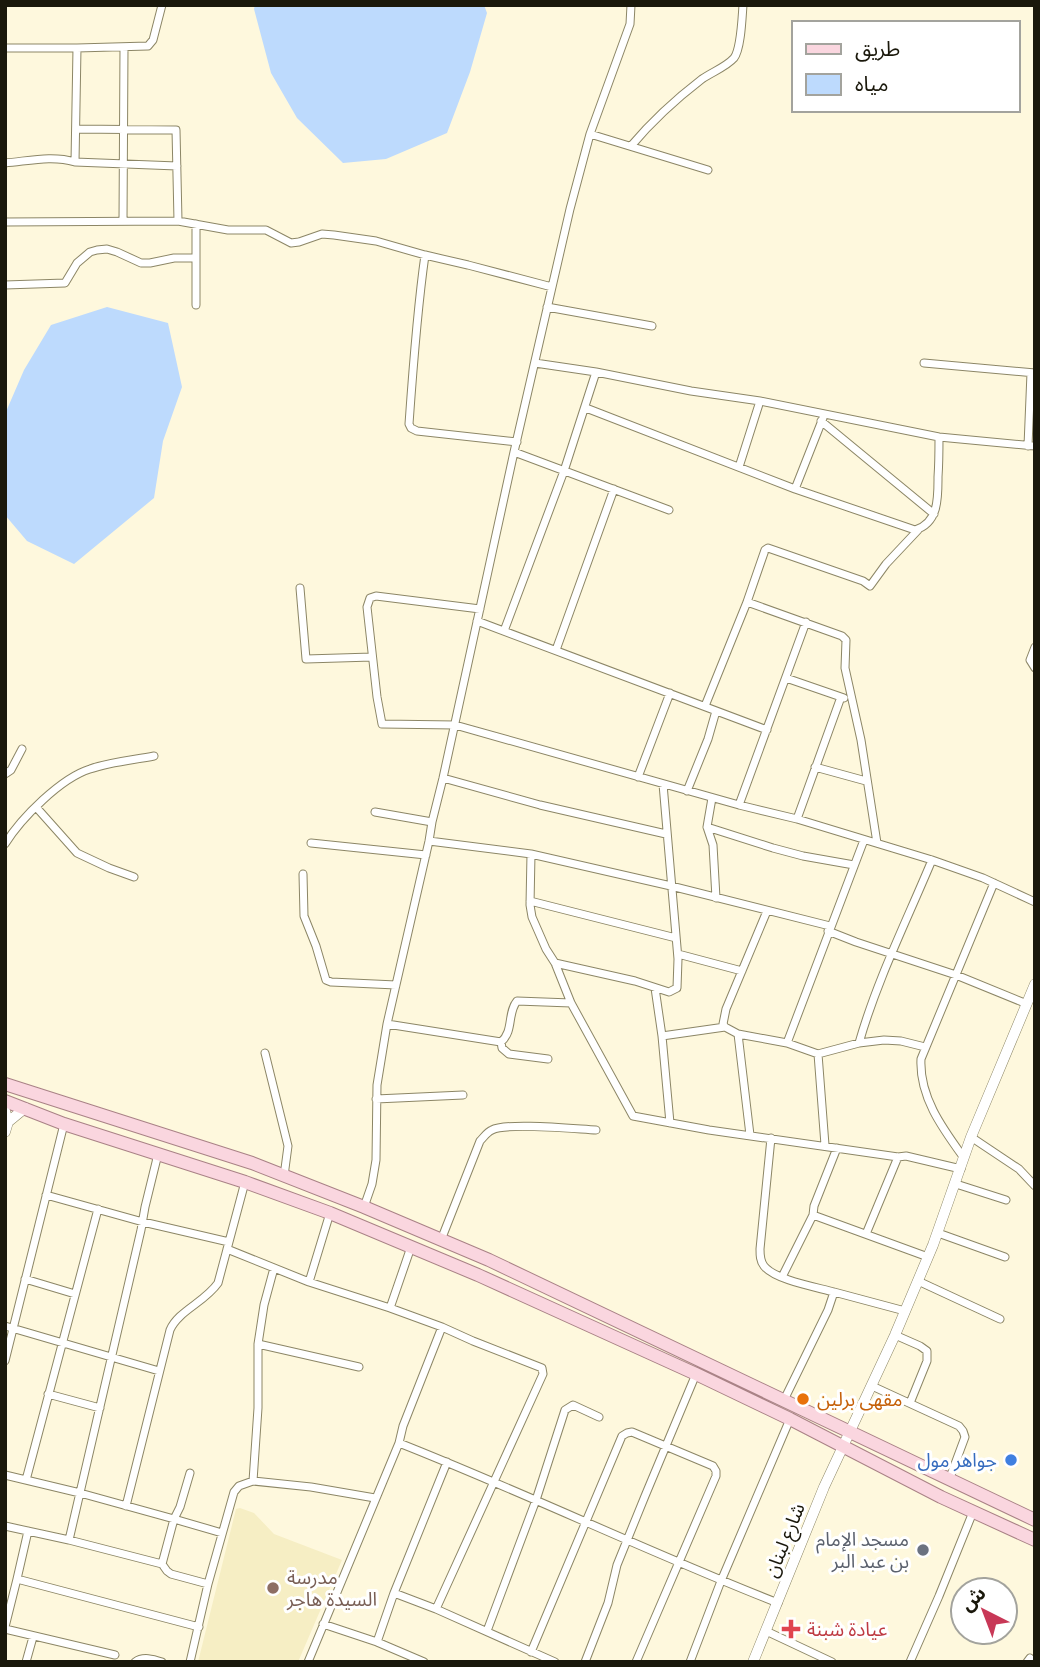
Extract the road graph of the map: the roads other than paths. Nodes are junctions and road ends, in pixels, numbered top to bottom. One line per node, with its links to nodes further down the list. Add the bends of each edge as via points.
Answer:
1 (162, 5): 4 (street, via 152,44)
2 (631, 5): 9 (street, via 630,24)
3 (743, 5): 10 (street, via 733,59 675,101)
4 (124, 47): 6 (street); 8 (street)
5 (5, 48): 6 (street)
6 (77, 48): 7 (street)
7 (76, 129): 8 (street); 11 (street)
8 (123, 129): 13 (street); 14 (street, via 176,130)
9 (590, 134): 10 (street); 23 (street)
10 (631, 146): 15 (street)
11 (75, 162): 12 (street, via 54,158); 13 (street)
12 (5, 163)
13 (123, 163): 14 (street); 16 (street)
14 (177, 166): 17 (street)
15 (708, 170)
16 (123, 221): 17 (street); 18 (street)
17 (178, 221): 19 (street)
18 (5, 222)
19 (196, 224): 20 (street, via 266,230 291,243 334,235); 21 (street)
20 (425, 255): 23 (street); 36 (street, via 409,424 417,431)
21 (195, 258): 22 (street, via 141,263 107,249 97,250 76,263 65,283); 24 (street)
22 (5, 285)
23 (552, 287): 25 (street)
24 (196, 305)
25 (547, 307): 26 (street); 27 (street)
26 (652, 326)
27 (535, 363): 29 (street); 36 (street)
28 (924, 363): 30 (street)
29 (596, 372): 31 (street); 32 (street)
30 (1033, 373): 37 (street)
31 (760, 401): 33 (street); 39 (street)
32 (586, 408): 39 (street); 40 (street)
33 (826, 413): 34 (street); 35 (street)
34 (821, 421): 42 (street); 44 (street)
35 (939, 437): 37 (street); 44 (street)
36 (517, 442): 38 (street)
37 (1031, 446)
38 (514, 452): 40 (street); 48 (street)
39 (739, 467): 42 (street)
40 (564, 471): 41 (street); 51 (street)
41 (614, 489): 43 (street); 53 (street)
42 (794, 489): 45 (street)
43 (669, 510)
44 (934, 514): 45 (street)
45 (918, 529): 47 (street, via 870,586 766,549)
46 (300, 588): 54 (street, via 306,659)
47 (747, 602): 50 (street); 60 (street)
48 (480, 608): 49 (street); 54 (street, via 370,597)
49 (477, 621): 51 (street); 62 (street)
50 (806, 622): 56 (street); 59 (street, via 845,638 845,668)
51 (504, 631): 53 (street)
52 (1035, 647): 55 (street, via 1030,660)
53 (556, 650): 57 (street)
54 (372, 657): 62 (street, via 382,724)
55 (1035, 668)
56 (786, 678): 58 (street); 63 (street)
57 (670, 693): 60 (street); 68 (street)
58 (841, 696): 59 (street); 66 (street)
59 (853, 701): 70 (street)
60 (705, 706): 61 (street)
61 (716, 711): 63 (street); 72 (street)
62 (455, 725): 68 (street); 69 (street)
63 (767, 730): 74 (street)
64 (22, 749): 67 (street)
65 (154, 756): 75 (street, via 88,769)
66 (815, 767): 70 (street); 77 (street)
67 (5, 774)
68 (638, 777): 71 (street)
69 (443, 778): 78 (street); 80 (street)
70 (866, 781): 84 (street)
71 (663, 784): 72 (street); 80 (street)
72 (687, 791): 73 (street)
73 (712, 798): 74 (street); 79 (street)
74 (739, 806): 77 (street)
75 (36, 807): 85 (street); 91 (street, via 77,853)
76 (375, 812): 78 (street)
77 (797, 819): 81 (street)
78 (432, 821): 82 (street)
79 (707, 827): 89 (street, via 783,851); 94 (street, via 713,845)
80 (666, 834): 93 (street)
81 (864, 840): 84 (street); 89 (street)
82 (429, 841): 86 (street); 87 (street)
83 (311, 843): 86 (street)
84 (877, 843): 88 (street)
85 (5, 844)
86 (426, 855): 106 (street)
87 (531, 855): 93 (street); 95 (street)
88 (932, 860): 92 (street); 101 (street)
89 (854, 865): 98 (street)
90 (303, 874): 106 (street, via 304,916 326,979)
91 (134, 877)
92 (994, 883): 96 (street); 104 (street)
93 (671, 886): 94 (street); 99 (street)
94 (716, 898): 97 (street)
95 (530, 901): 99 (street); 102 (street, via 532,917)
96 (1035, 902)
97 (767, 911): 98 (street); 103 (street)
98 (829, 928): 101 (street); 115 (street)
99 (676, 938): 100 (street)
100 (678, 954): 103 (street); 107 (street, via 677,988 669,992)
101 (891, 954): 104 (street); 116 (street)
102 (555, 963): 107 (street); 108 (street)
103 (742, 971): 111 (street, via 726,1009)
104 (956, 975): 109 (street); 117 (street)
105 (1035, 984): 109 (street, شارع لبنان)
106 (396, 985): 110 (street)
107 (655, 988): 113 (street)
108 (571, 1003): 114 (street, via 517,1001); 127 (street, via 630,1114)
109 (1027, 1004): 132 (street, شارع لبنان)
110 (387, 1024): 114 (street); 123 (street)
111 (725, 1027): 112 (street); 113 (street)
112 (737, 1034): 115 (street); 131 (street)
113 (662, 1035): 127 (street)
114 (501, 1042): 120 (street, via 509,1054)
115 (787, 1042): 119 (street)
116 (859, 1043): 117 (street, via 901,1041); 119 (street)
117 (925, 1047): 138 (street, via 921,1059 924,1088)
118 (265, 1054): 139 (street, via 288,1146)
119 (818, 1054): 134 (street)
120 (548, 1059)
121 (5, 1084): 139 (main road)
122 (463, 1095): 123 (street)
123 (376, 1099): 145 (street, via 376,1160)
124 (5, 1101): 125 (main road)
125 (25, 1108): 128 (main road); 129 (street)
126 (5, 1111): 129 (street)
127 (670, 1123): 131 (street)
128 (64, 1124): 136 (main road); 143 (street)
129 (6, 1125)
130 (596, 1130): 152 (street, via 494,1128 480,1141)
131 (750, 1135): 133 (street)
132 (971, 1137): 138 (street, شارع لبنان); 142 (street, via 1019,1169)
133 (771, 1138): 134 (street); 158 (street, via 760,1249 764,1267)
134 (825, 1146): 135 (street)
135 (837, 1148): 137 (street); 148 (street)
136 (158, 1154): 140 (main road); 149 (street)
137 (898, 1157): 138 (street); 151 (street)
138 (963, 1164): 141 (street, شارع لبنان)
139 (284, 1176): 145 (main road)
140 (245, 1182): 147 (main road); 153 (street)
141 (956, 1184): 144 (street); 150 (street, شارع لبنان)
142 (1035, 1186)
143 (46, 1195): 146 (street); 159 (street)
144 (1006, 1200)
145 (365, 1207): 152 (main road)
146 (98, 1209): 149 (street); 163 (street)
147 (330, 1213): 154 (main road); 161 (street)
148 (813, 1215): 151 (street); 158 (street)
149 (143, 1222): 153 (street); 172 (street)
150 (938, 1233): 155 (street, شارع لبنان); 156 (street)
151 (866, 1234): 155 (street)
152 (441, 1240): 179 (main road)
153 (228, 1245): 157 (street); 175 (street, via 218,1283 173,1323)
154 (411, 1247): 164 (street); 176 (main road)
155 (928, 1257): 160 (street, شارع لبنان)
156 (1005, 1257)
157 (274, 1268): 161 (street); 171 (street)
158 (782, 1277): 162 (street)
159 (25, 1279): 163 (street); 167 (street)
160 (918, 1281): 165 (street, شارع لبنان); 166 (street)
161 (309, 1282): 164 (street)
162 (834, 1292): 165 (street); 179 (street)
163 (75, 1294): 170 (street)
164 (390, 1308): 168 (street)
165 (905, 1311): 169 (street, شارع لبنان)
166 (1000, 1319)
167 (9, 1327): 170 (street); 173 (street)
168 (442, 1327): 185 (street); 194 (street, via 542,1368)
169 (895, 1335): 177 (street, شارع لبنان); 180 (street, via 927,1351)
170 (62, 1343): 172 (street); 178 (street)
171 (258, 1344): 174 (street); 193 (street)
172 (111, 1357): 175 (street); 181 (street)
173 (5, 1362)
174 (359, 1367)
175 (159, 1371): 198 (street)
176 (696, 1374): 183 (main road); 186 (street)
177 (872, 1386): 180 (street); 184 (street, شارع لبنان)
178 (48, 1394): 181 (street); 191 (street)
179 (785, 1400): 184 (main road)
180 (910, 1403): 192 (street, via 963,1431 965,1437)
181 (100, 1408): 195 (street)
182 (599, 1417): 197 (street, via 573,1405 565,1410)
183 (790, 1419): 187 (main road); 212 (street)
184 (849, 1432): 187 (street, شارع لبنان); 192 (main road)
185 (399, 1443): 188 (street); 196 (street)
186 (666, 1447): 202 (street, via 632,1432 622,1436); 207 (street); 209 (street, via 716,1471)
187 (842, 1447): 199 (main road); 215 (street, شارع لبنان)
188 (447, 1462): 194 (street); 214 (street)
189 (190, 1473): 200 (street)
190 (5, 1475): 191 (street)
191 (26, 1480): 195 (street)
192 (949, 1480): 201 (main road)
193 (253, 1481): 196 (street); 205 (street, via 234,1492)
194 (494, 1483): 197 (street); 216 (street)
195 (80, 1493): 198 (street); 206 (street)
196 (374, 1498): 217 (street)
197 (536, 1500): 202 (street); 220 (street)
198 (125, 1506): 200 (street)
199 (973, 1512): 208 (main road); 238 (street)
200 (174, 1519): 205 (street); 210 (street)
201 (1035, 1520)
202 (587, 1522): 207 (street); 224 (street)
203 (5, 1526): 204 (street)
204 (28, 1531): 206 (street); 211 (street)
205 (222, 1533): 213 (street)
206 (69, 1540): 210 (street)
207 (627, 1541): 209 (street); 233 (street)
208 (1035, 1541)
209 (679, 1563): 212 (street); 234 (street)
210 (162, 1564): 213 (street, via 171,1574)
211 (17, 1579): 218 (street); 219 (street)
212 (721, 1581): 215 (street); 235 (street)
213 (208, 1584): 218 (street)
214 (394, 1594): 216 (street); 223 (street)
215 (778, 1603): 221 (street, شارع لبنان)
216 (436, 1609): 220 (street)
217 (323, 1624): 223 (street); 230 (street)
218 (199, 1627): 229 (street)
219 (5, 1628): 222 (street)
220 (487, 1631): 224 (street)
221 (766, 1631): 236 (street, شارع لبنان); 237 (street)
222 (33, 1637): 225 (street); 226 (street)
223 (377, 1642): 231 (street)
224 (531, 1652): 232 (street)
225 (115, 1655)
226 (26, 1662)
227 (135, 1662): 228 (street, via 140,1658)
228 (162, 1662)
229 (190, 1662)
230 (308, 1662)
231 (424, 1662)
232 (555, 1662)
233 (585, 1662)
234 (636, 1662)
235 (690, 1662)
236 (753, 1662)
237 (832, 1662)
238 (910, 1662)

